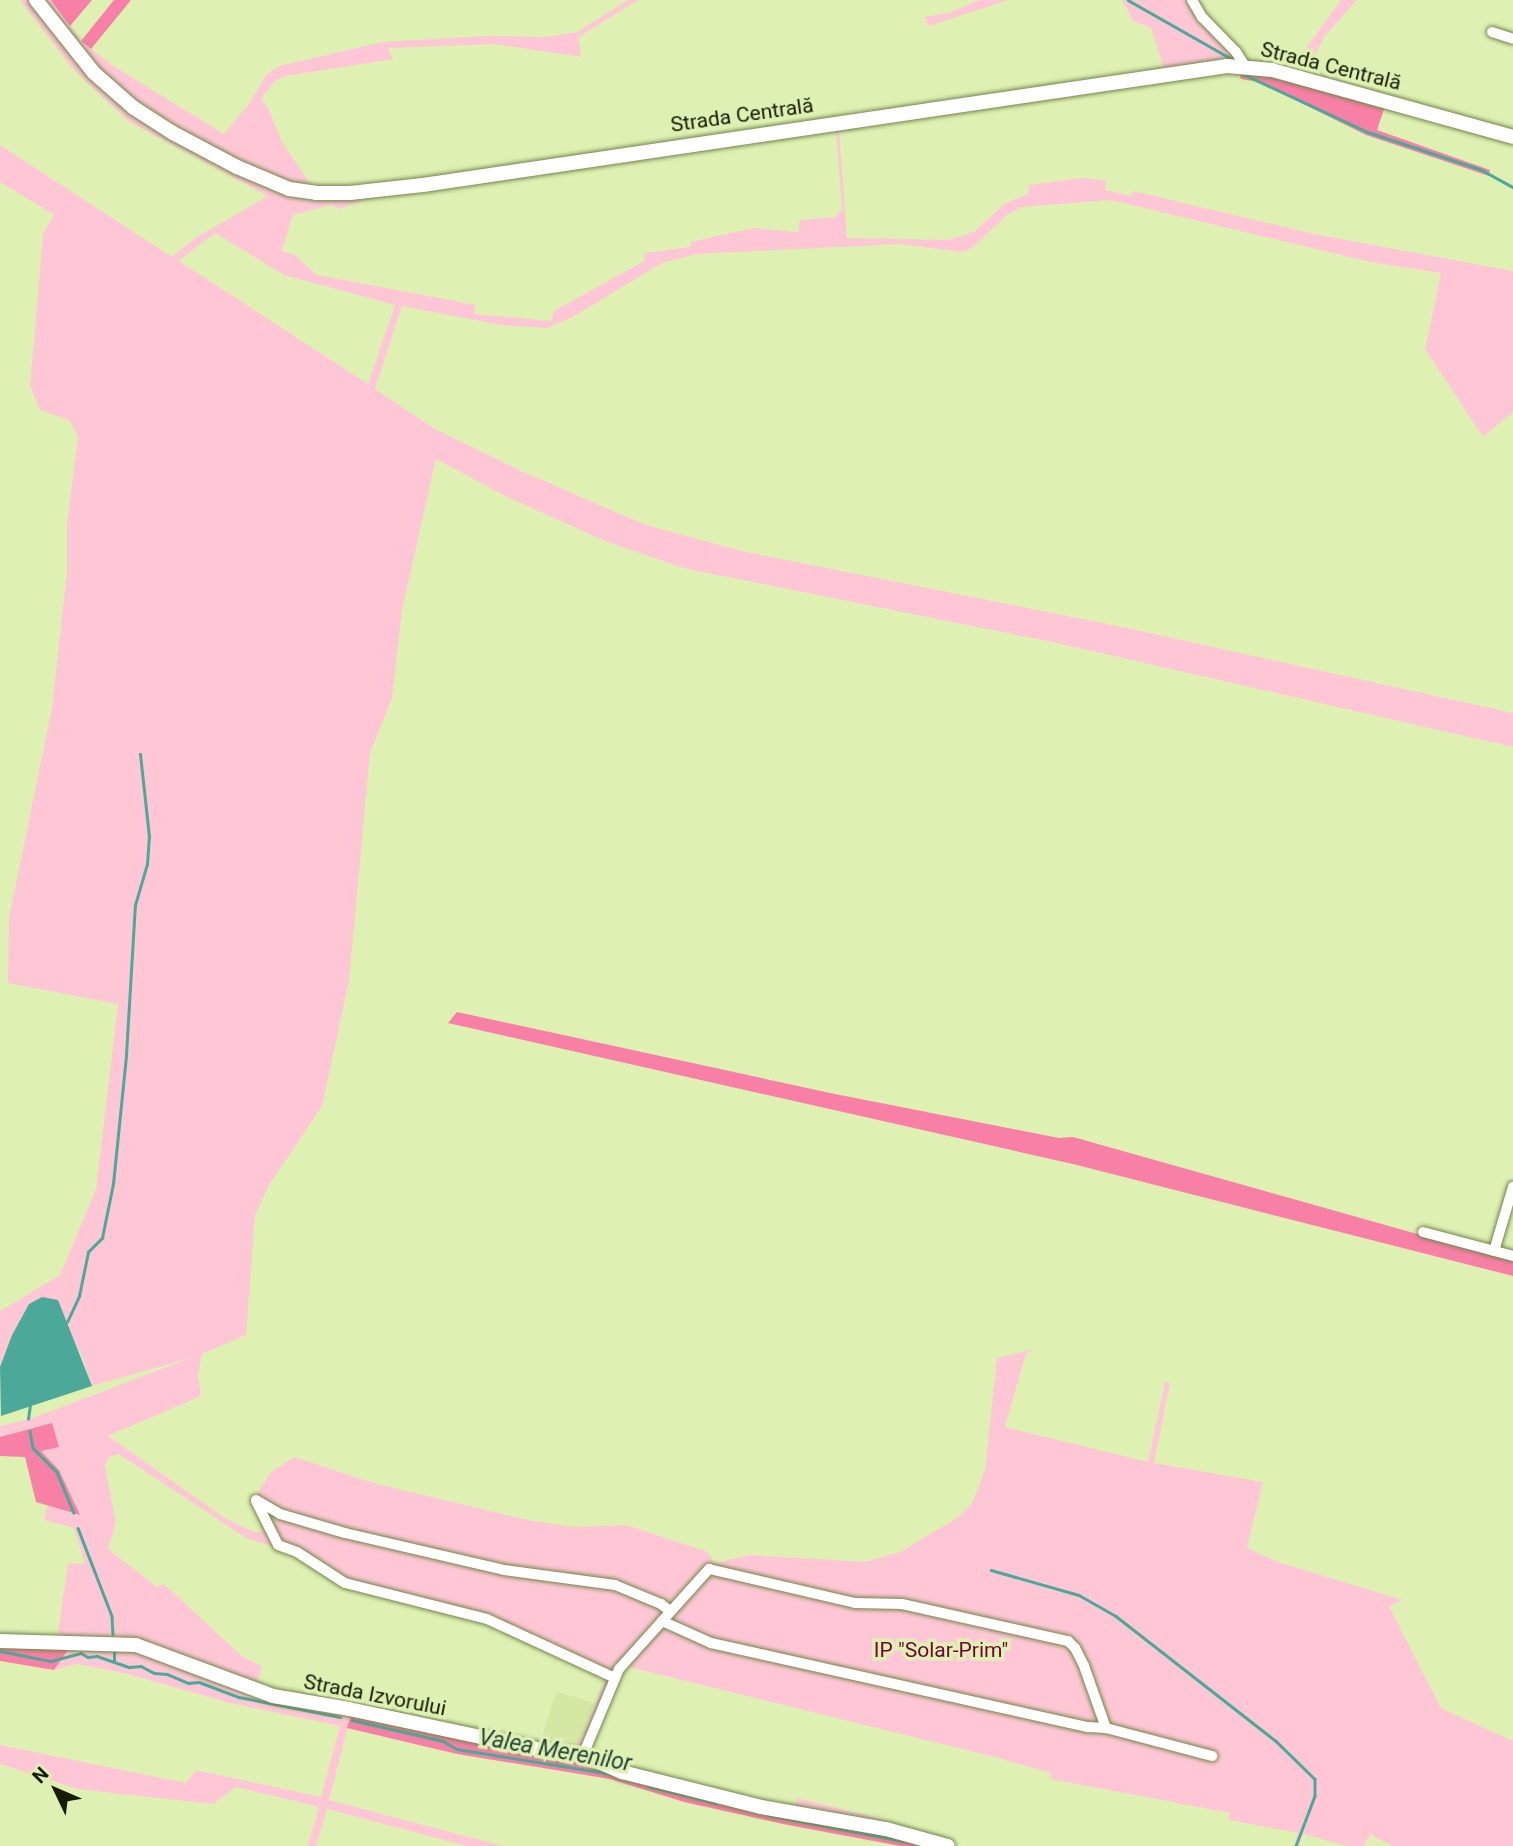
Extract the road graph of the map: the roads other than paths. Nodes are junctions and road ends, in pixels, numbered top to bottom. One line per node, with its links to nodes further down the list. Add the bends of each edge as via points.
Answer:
1 (36, 0): 5 (street, Strada Centrală, via 94,73 134,108 237,167 289,189 316,193 424,185)
2 (1192, 0): 5 (street)
3 (1492, 32): 4 (street)
4 (1513, 39)
5 (1245, 66): 6 (street, Strada Centrală)
6 (1513, 137)
7 (1513, 1187): 9 (street)
8 (1423, 1233): 9 (street)
9 (1494, 1251): 10 (street)
10 (1513, 1256)
11 (670, 1611): 12 (street); 14 (street, via 615,1585 516,1573 371,1539 280,1514 256,1500 278,1545 345,1583 487,1619); 15 (street, via 709,1569 855,1603 902,1604 1068,1641 1080,1657)
12 (662, 1621): 14 (street, via 637,1645); 15 (street, via 711,1643)
13 (0, 1641): 16 (street, Strada Izvorului, via 136,1645 273,1696)
14 (615, 1678): 16 (street)
15 (1106, 1728): 17 (street)
16 (583, 1755): 18 (street, Strada Izvorului, via 622,1772 761,1807 886,1829)
17 (1212, 1756)
18 (948, 1846)

